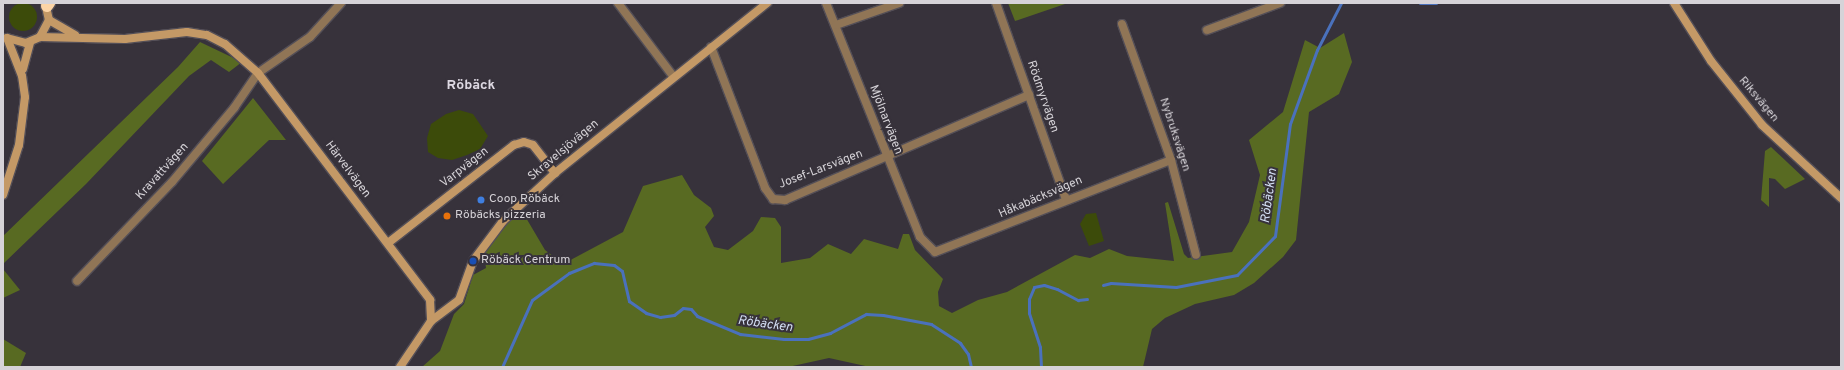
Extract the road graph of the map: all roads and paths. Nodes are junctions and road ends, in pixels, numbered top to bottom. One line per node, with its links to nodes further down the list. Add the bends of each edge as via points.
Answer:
1 (341, 3): 19 (street, via 310,37)
2 (618, 3): 21 (street)
3 (767, 3): 18 (street, Skravelsjövägen)
4 (826, 3): 12 (street, Mjölnarvägen)
5 (898, 3): 12 (street)
6 (996, 3): 22 (street, Rödmyrvägen)
7 (1280, 3): 13 (street)
8 (1674, 3): 27 (street, Riksvägen, via 1711,61 1762,125)
9 (47, 4): 10 (street)
10 (49, 20): 15 (street); 16 (street)
11 (1122, 24): 24 (street, Nybruksvägen)
12 (836, 25): 23 (street, Mjölnarvägen)
13 (1207, 30)
14 (5, 36): 17 (street, via 18,43); 20 (street)
15 (78, 36): 16 (street, Härvelvägen); 19 (street, Härvelvägen, via 125,39 187,32 207,35 225,44)
16 (40, 37): 17 (street)
17 (30, 42): 20 (street, via 23,60)
18 (712, 47): 21 (street, Skravelsjövägen); 23 (street, Josef-Larsvägen, via 765,188 773,199 785,200)
19 (258, 73): 29 (street, Härvelvägen); 32 (street, Kravattvägen, via 234,108 172,182)
20 (22, 76): 26 (street, via 24,119 12,172)
21 (673, 76): 25 (street, Skravelsjövägen)
22 (1029, 95): 23 (street, Josef-Larsvägen); 28 (street, Rödmyrvägen)
23 (886, 157): 30 (street, Mjölnarvägen)
24 (1171, 160): 28 (street, Håkabäcksvägen); 31 (street, Nybruksvägen)
25 (555, 173): 29 (street, Varpvägen, via 532,145 524,142 514,145); 33 (street, Skravelsjövägen, via 504,221 478,252 459,300)
26 (3, 195)
27 (1841, 198)
28 (1066, 200): 30 (street, Håkabäcksvägen, via 941,252 935,252)
29 (388, 243): 33 (street, Härvelvägen, via 430,300)
30 (924, 244)
31 (1196, 255)
32 (77, 281)
33 (431, 321): 34 (street, Skravelsjövägen)
34 (400, 367)

